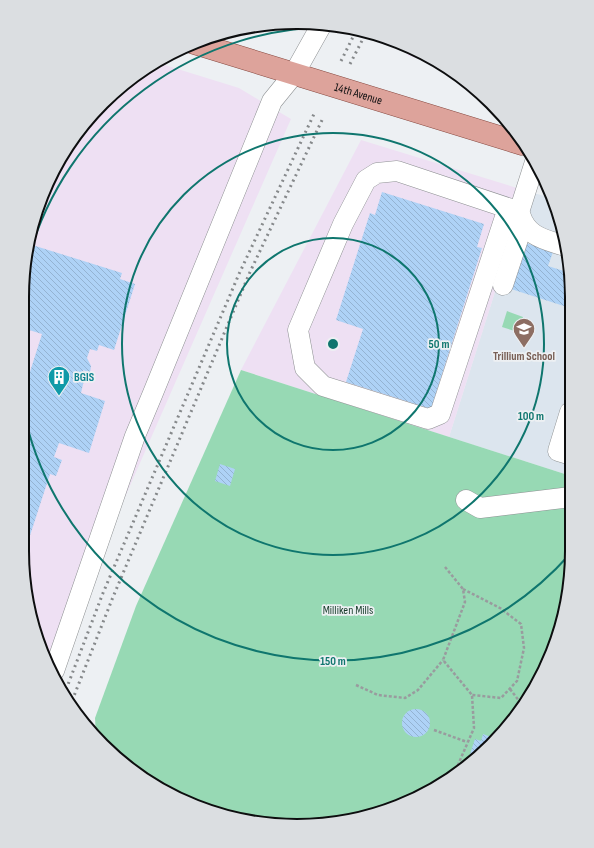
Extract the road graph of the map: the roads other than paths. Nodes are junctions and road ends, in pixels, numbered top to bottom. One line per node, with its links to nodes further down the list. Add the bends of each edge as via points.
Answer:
1 (319, 30): 3 (lane)
2 (203, 46): 3 (main road, 14th Avenue)
3 (294, 74): 4 (main road, 14th Avenue); 13 (lane, via 272,101 135,436)
4 (516, 142)
5 (532, 169): 6 (lane)
6 (517, 215): 6 (lane, via 440,414 428,419 323,386 305,368 298,330 343,224 366,180 377,173 397,171); 7 (lane, via 538,237); 8 (lane)
7 (560, 244)
8 (503, 285)
9 (565, 428): 10 (lane, via 558,451)
10 (565, 453)
11 (565, 498): 12 (lane, via 480,508)
12 (466, 500)
13 (55, 667)

